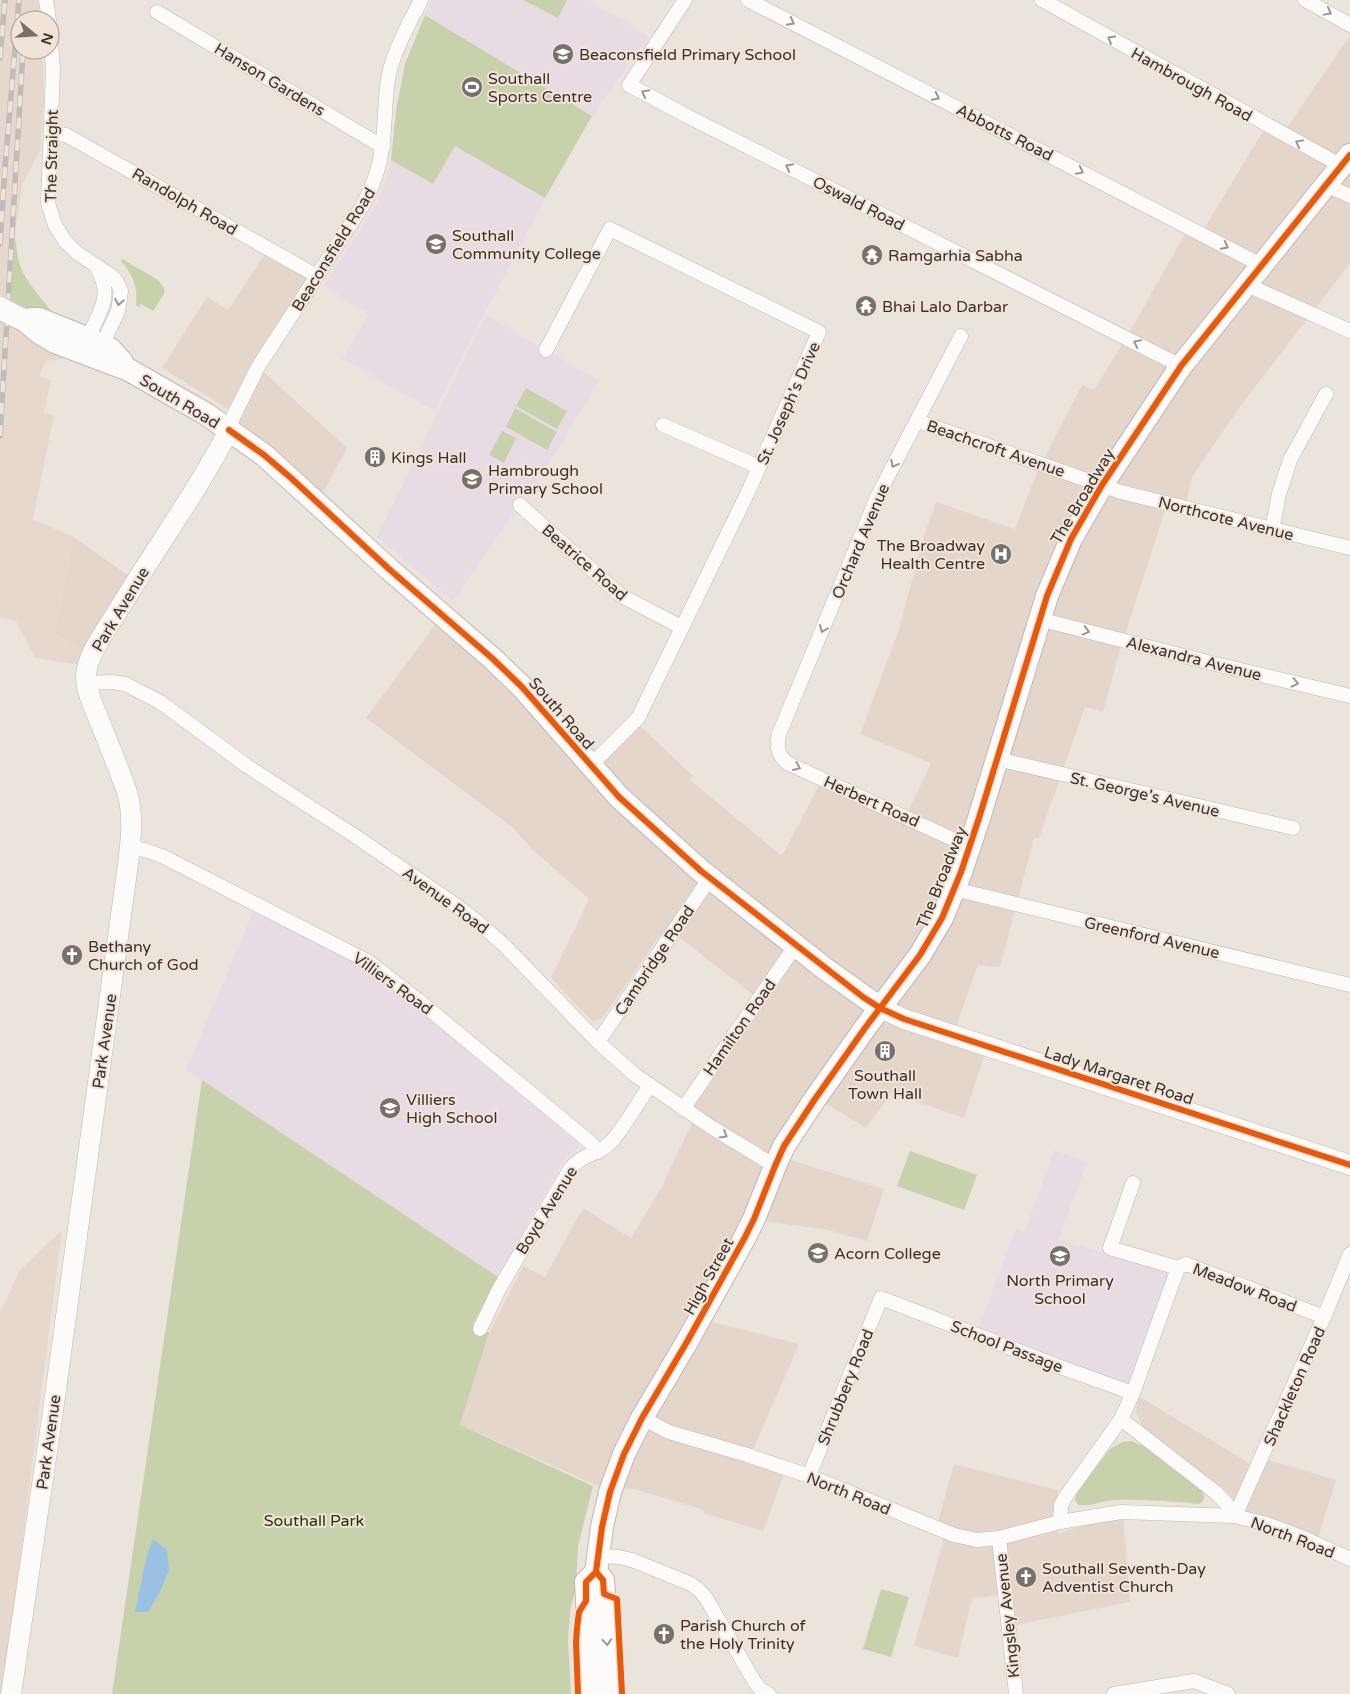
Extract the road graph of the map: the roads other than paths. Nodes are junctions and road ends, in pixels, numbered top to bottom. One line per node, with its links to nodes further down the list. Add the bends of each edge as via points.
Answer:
1 (420, 0): 10 (street, Beaconsfield Road, via 397,48 389,74)
2 (685, 0): 22 (street, Oswald Road, one-way to 2, via 629,85)
3 (748, 0): 14 (street, Abbotts Road, one-way to 14)
4 (1042, 0): 11 (street, Hambrough Road, one-way to 4)
5 (1305, 0): 7 (street, one-way to 7)
6 (157, 12): 10 (street, Hanson Gardens)
7 (1350, 25)
8 (52, 60): 9 (street, The Straight)
9 (51, 133): 15 (street, Randolph Road, via 66,135 80,142); 20 (street, The Straight, via 48,195 51,217 65,241 97,266 104,281)
10 (382, 146): 15 (street, Beaconsfield Road, via 374,182 363,206)
11 (1346, 161): 12 (main road, The Broadway)
12 (1326, 185): 13 (street); 14 (main road, The Broadway)
13 (1350, 196)
14 (1261, 265): 16 (main road, The Broadway)
15 (316, 276): 26 (street, Beaconsfield Road, via 258,367)
16 (1245, 284): 18 (street); 22 (main road, The Broadway)
17 (12, 314): 20 (main road, South Road, via 39,319); 20 (main road, South Road, via 55,342)
18 (1350, 331)
19 (961, 336): 24 (street, Orchard Avenue)
20 (100, 349): 26 (main road, South Road)
21 (546, 350): 27 (street, St. Joseph's Drive, via 610,229 818,332)
22 (1181, 366): 28 (main road, The Broadway)
23 (1326, 394): 30 (street, via 1290,460)
24 (917, 421): 28 (street, Beachcroft Avenue); 36 (street, Orchard Avenue, one-way to 36, via 872,508 780,734)
25 (663, 425): 27 (street)
26 (229, 430): 34 (street, Park Avenue, via 98,642 88,666); 38 (main road, South Road, via 284,472 389,570 493,658)
27 (759, 468): 33 (street, St. Joseph's Drive)
28 (1102, 485): 30 (street, Northcote Avenue); 32 (main road, The Broadway, via 1064,553)
29 (520, 505): 33 (street, Beatrice Road, via 620,596)
30 (1272, 530): 31 (street, Northcote Avenue)
31 (1350, 548)
32 (1039, 619): 35 (street, Alexandra Avenue, one-way to 35); 37 (main road, The Broadway)
33 (681, 627): 38 (street, St. Joseph's Drive, via 638,718)
34 (88, 683): 41 (street, Park Avenue, via 131,804); 47 (street, Avenue Road, via 125,684 160,702 247,766 457,906 504,945)
35 (1350, 696)
36 (778, 752): 40 (street, Herbert Road, one-way to 40, via 790,764)
37 (997, 759): 39 (street, St. George's Avenue); 40 (main road, The Broadway)
38 (590, 766): 42 (main road, South Road, via 619,797)
39 (1293, 828)
40 (970, 847): 43 (main road, The Broadway)
41 (130, 848): 50 (street, Villiers Road, via 164,857 369,962 499,1066); 68 (street, Park Avenue)
42 (710, 878): 44 (main road, South Road); 47 (street, Cambridge Road)
43 (963, 892): 45 (street, Greenford Avenue); 46 (main road, The Broadway)
44 (796, 945): 46 (main road, South Road); 49 (street, Hamilton Road)
45 (1350, 985)
46 (880, 1008): 51 (street, Lady Margaret Road); 52 (main road, High Street, via 794,1129)
47 (598, 1042): 48 (street, Avenue Road)
48 (650, 1086): 49 (street, Avenue Road); 50 (street, Boyd Avenue, via 613,1139)
49 (682, 1109): 52 (street, Avenue Road, one-way to 52)
50 (598, 1152): 58 (street, Boyd Avenue, via 577,1161 570,1168)
51 (1350, 1165)
52 (775, 1166): 60 (main road, High Street, via 744,1239)
53 (1132, 1183): 55 (street, via 1110,1248)
54 (1350, 1254): 57 (street, Shackleton Road)
55 (1178, 1268): 57 (street, Meadow Road, via 1186,1264); 59 (street, Meadow Road)
56 (881, 1298): 59 (street, School Passage); 62 (street, Shrubbery Road)
57 (1324, 1317): 63 (street, Shackleton Road)
58 (480, 1328)
59 (1133, 1392): 61 (street)
60 (642, 1418): 62 (street, North Road, via 669,1432); 67 (main road, High Street, via 610,1492)
61 (1121, 1419): 63 (street, North Road, via 1215,1492); 64 (street, via 1066,1496 1061,1505)
62 (809, 1476): 65 (street, North Road, via 954,1535 977,1540)
63 (1236, 1516): 64 (street, North Road, via 1121,1512); 66 (street, North Road, via 1267,1524)
64 (1060, 1522): 65 (street, North Road)
65 (999, 1538): 72 (street, Kingsley Avenue)
66 (1350, 1559)
67 (596, 1564): 69 (main road, High Street, via 586,1582); 70 (main road, one-way to 70, via 603,1580); 71 (street, via 618,1557 632,1560 699,1590 754,1681)
68 (11, 1694)
69 (592, 1694)
70 (611, 1694)
71 (769, 1694)
72 (1016, 1694)
73 (1114, 1694): 74 (street, via 1194,1681)
74 (1228, 1694)

